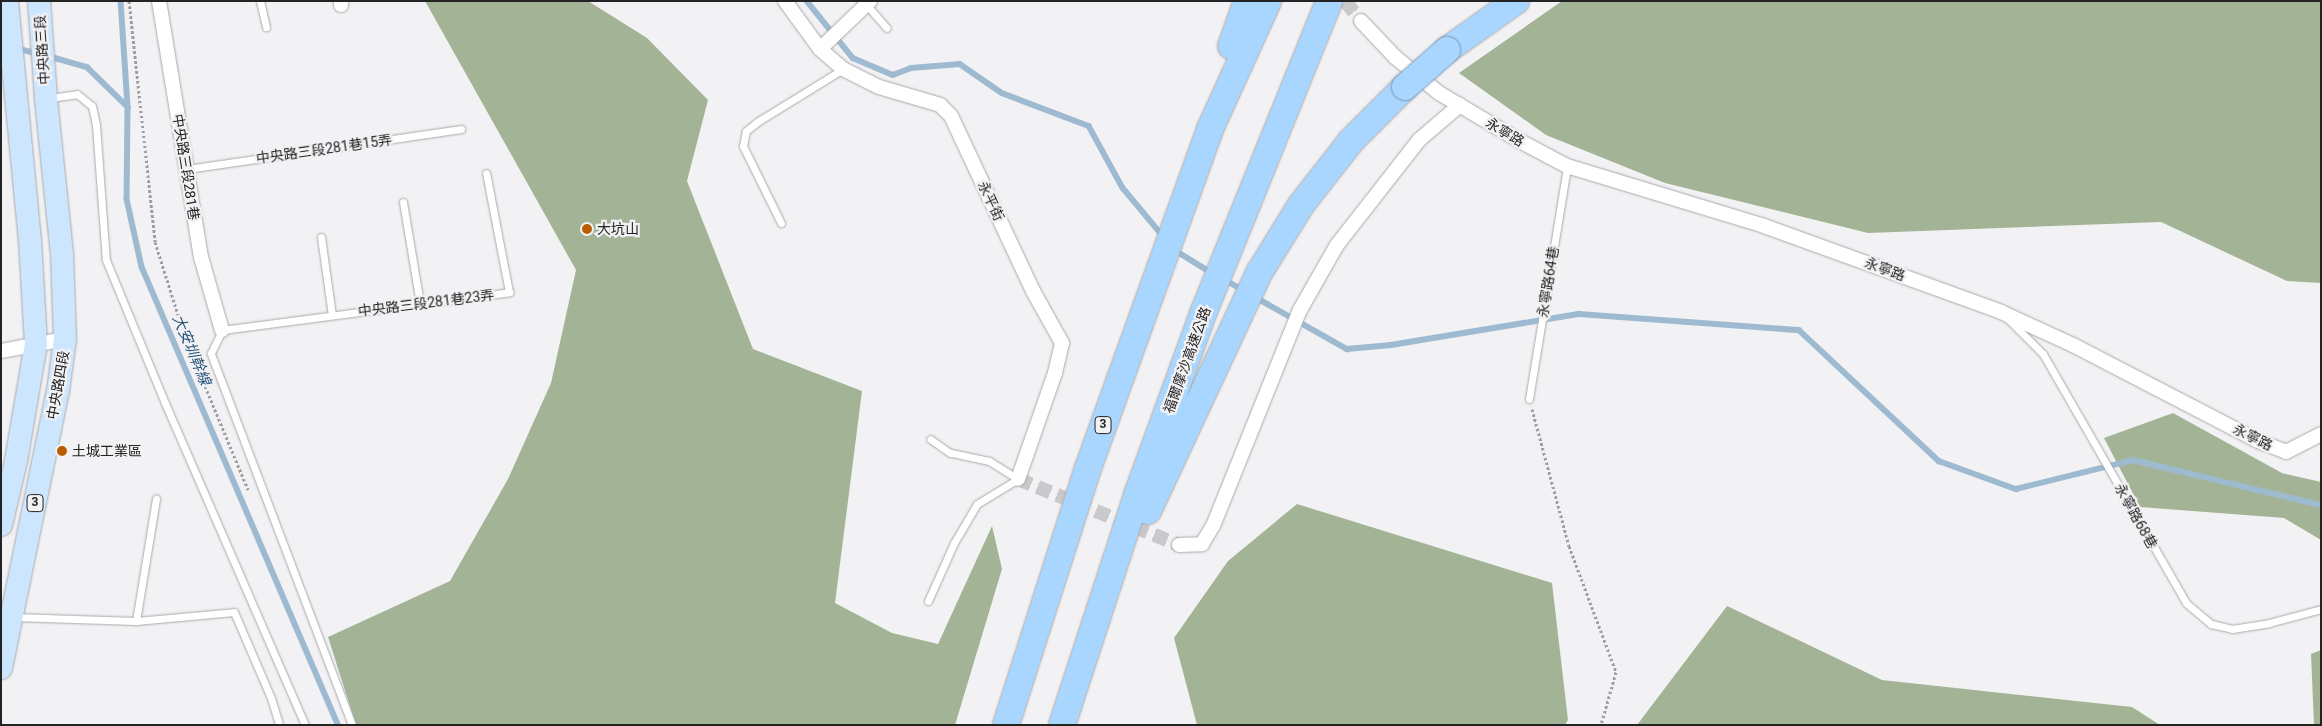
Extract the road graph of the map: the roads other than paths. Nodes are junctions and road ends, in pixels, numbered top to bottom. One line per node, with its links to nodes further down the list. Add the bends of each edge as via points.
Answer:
1 (39, 1): 17 (main road, 中央路三段 / 3)
2 (159, 1): 22 (street, 中央路三段281巷)
3 (260, 1): 12 (lane)
4 (786, 1): 14 (street, 永平街)
5 (1247, 1): 20 (highway, via 1231,46)
6 (1268, 1): 20 (highway, 3)
7 (1329, 1): 50 (highway, 福爾摩沙高速公路, via 1218,276 1137,495)
8 (1516, 1): 51 (highway, bridge, via 1447,50 1405,88 1351,141 1301,204 1249,294 1152,501)
9 (866, 2): 13 (lane); 14 (street)
10 (1361, 21): 18 (street, 永寧路, via 1395,57 1439,93)
11 (8, 26): 16 (main road, 中央路三段 / 3)
12 (266, 27)
13 (887, 28)
14 (820, 49): 15 (street, 永平街)
15 (843, 69): 25 (lane, via 746,131 743,146); 37 (street, 永平街, via 880,87 940,105 951,116 1033,291 1062,343 1055,373)
16 (8, 84): 32 (main road, 中央路四段 / 3, via 30,241)
17 (46, 98): 31 (main road, 中央路四段 / 3, via 62,254); 47 (lane, via 77,94 92,106 106,260)
18 (1460, 105): 21 (street, 永寧路); 40 (street, via 1419,140 1338,245 1300,310 1213,526 1202,544)
19 (461, 129): 22 (lane, 中央路三段281巷15弄)
20 (1210, 129): 49 (highway, 3, via 1086,471)
21 (1567, 166): 28 (street, 永寧路, via 1764,226); 34 (lane, 永寧路64巷)
22 (186, 169): 30 (street, 中央路三段281巷, via 201,257)
23 (486, 173): 27 (lane, 中央路三段281巷23弄, via 509,292)
24 (403, 202): 27 (lane)
25 (781, 222)
26 (320, 237): 29 (lane)
27 (420, 304): 29 (lane, 中央路三段281巷23弄)
28 (2001, 312): 35 (street, 永寧路, via 2286,452); 42 (lane, 永寧路68巷, via 2043,354 2186,603 2211,624 2232,629)
29 (332, 316): 30 (lane, 中央路三段281巷23弄)
30 (222, 330): 48 (lane, via 212,353)
31 (65, 339): 32 (street); 43 (main road, 中央路四段 / 3, via 58,392)
32 (36, 344): 33 (street); 39 (main road, 中央路四段 / 3, via 16,461)
33 (1, 351)
34 (1529, 399)
35 (2321, 434)
36 (930, 440): 37 (lane, via 950,453 989,460)
37 (1018, 479): 41 (lane, via 976,504)
38 (156, 499): 44 (lane)
39 (1, 525)
40 (1179, 546)
41 (928, 601)
42 (2321, 609)
43 (7, 616): 44 (lane); 45 (main road, 中央路四段 / 3)
44 (136, 621): 46 (lane, via 234,612 271,698)
45 (1, 668)
46 (279, 725)
47 (305, 725)
48 (352, 725)
49 (1006, 725)
50 (1062, 725)
51 (1067, 725)

